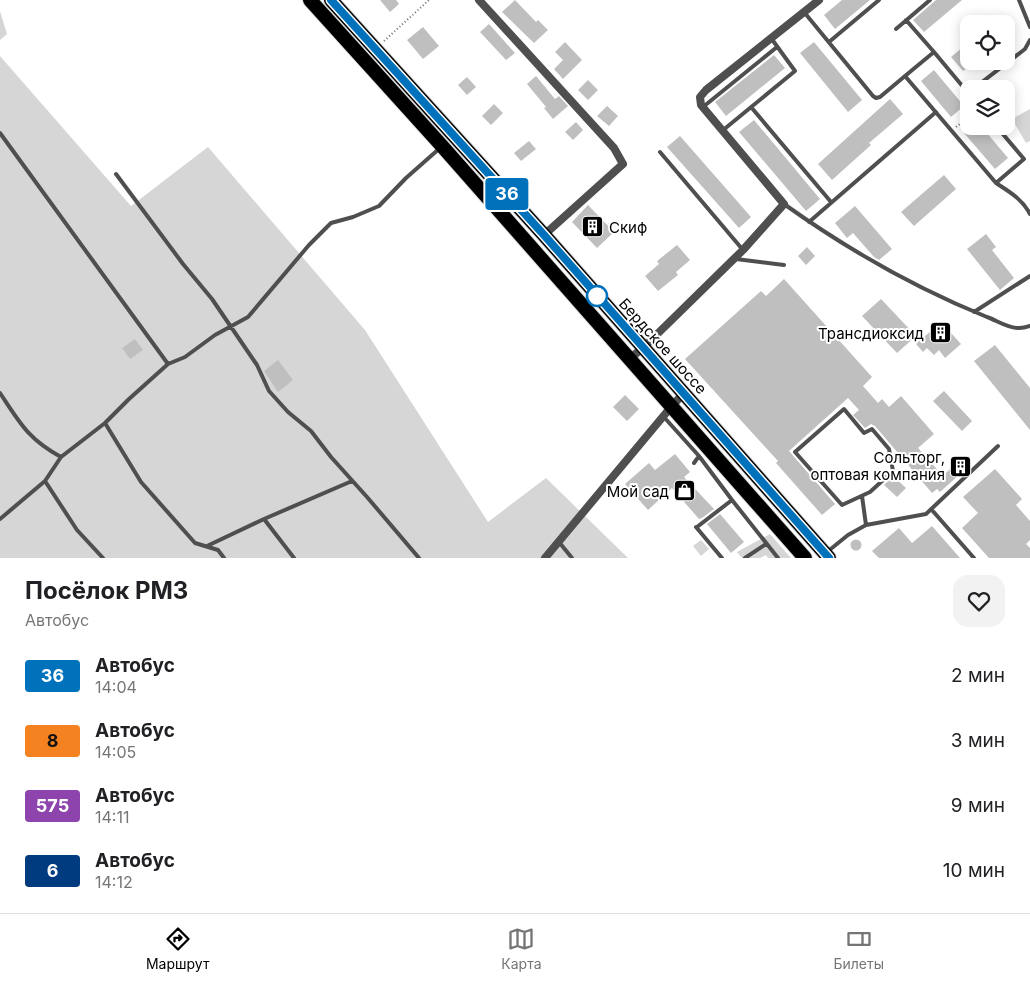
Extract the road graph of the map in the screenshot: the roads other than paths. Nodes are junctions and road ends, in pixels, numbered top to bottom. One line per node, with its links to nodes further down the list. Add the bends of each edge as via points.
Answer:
1 (310, 0): 28 (highway)
2 (331, 0): 38 (highway, Бердское шоссе)
3 (479, 0): 38 (street, via 614,148 623,164)
4 (819, 0): 8 (street)
5 (879, 0): 14 (lane)
6 (930, 0): 9 (lane)
7 (1019, 0): 10 (lane)
8 (804, 12): 12 (street); 14 (lane)
9 (906, 20): 11 (lane); 17 (lane)
10 (1030, 27)
11 (896, 29)
12 (771, 38): 15 (lane); 22 (street, via 706,90 700,97)
13 (1030, 40): 16 (lane)
14 (829, 42): 19 (lane, via 876,98)
15 (777, 47): 22 (lane); 23 (lane, via 795,71)
16 (1025, 49): 18 (lane); 20 (lane)
17 (934, 52): 19 (lane); 21 (lane)
18 (1030, 52)
19 (905, 76): 24 (lane)
20 (985, 80)
21 (960, 83)
22 (703, 107): 25 (street)
23 (751, 107): 25 (lane); 34 (lane)
24 (936, 112): 33 (lane); 34 (lane)
25 (722, 131): 35 (street)
26 (0, 133): 48 (lane)
27 (1004, 135): 31 (lane)
28 (442, 146): 44 (lane, via 379,206 331,223 248,317); 47 (highway)
29 (660, 152): 39 (lane)
30 (1030, 156): 31 (lane)
31 (1024, 159): 33 (lane)
32 (116, 174): 44 (lane)
33 (996, 183): 36 (lane, via 1013,193)
34 (831, 202): 37 (lane)
35 (784, 204): 37 (lane); 39 (street)
36 (1030, 214)
37 (809, 222): 43 (lane, via 880,265)
38 (544, 235): 46 (highway, Бердское шоссе)
39 (743, 250): 40 (street)
40 (734, 259): 41 (lane); 46 (street)
41 (784, 265)
42 (1030, 276): 43 (lane)
43 (974, 312): 45 (lane, via 1015,328)
44 (231, 326): 48 (lane, via 185,357); 58 (lane, via 270,391 311,431)
45 (1029, 328)
46 (643, 348): 47 (street); 50 (highway, Бердское шоссе)
47 (629, 359): 51 (highway)
48 (168, 364): 52 (lane)
49 (0, 393): 55 (lane, via 23,428 42,446)
50 (683, 394): 51 (street); 68 (highway, Бердское шоссе)
51 (667, 411): 54 (lane); 65 (street); 78 (highway)
52 (105, 423): 55 (lane); 67 (lane, via 142,482 195,543)
53 (998, 446): 61 (lane)
54 (699, 456): 56 (lane); 60 (lane)
55 (61, 457): 57 (lane)
56 (694, 463)
57 (45, 481): 62 (lane); 69 (lane, via 77,530)
58 (352, 481): 63 (lane); 72 (lane)
59 (862, 496): 59 (lane, via 892,471 889,449 872,428 864,433 844,409 795,452 842,505); 64 (lane)
60 (732, 500): 66 (lane); 75 (lane, via 696,526)
61 (931, 510): 64 (lane, via 926,514); 79 (lane)
62 (0, 519)
63 (264, 519): 67 (lane); 71 (lane)
64 (866, 525): 68 (lane, via 848,535)
65 (559, 542): 73 (street); 74 (lane)
66 (766, 544): 76 (lane); 77 (lane)
67 (206, 546): 70 (lane, via 218,550)
68 (827, 556)
69 (103, 558)
70 (224, 558)
71 (294, 558)
72 (419, 558)
73 (545, 558)
74 (572, 558)
75 (722, 558)
76 (746, 558)
77 (778, 558)
78 (806, 558)
79 (974, 558)

